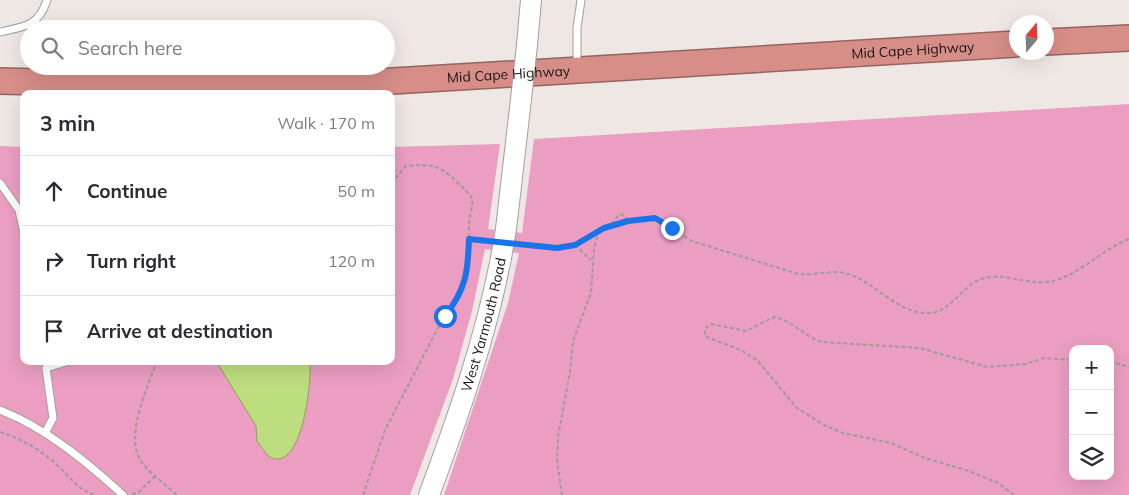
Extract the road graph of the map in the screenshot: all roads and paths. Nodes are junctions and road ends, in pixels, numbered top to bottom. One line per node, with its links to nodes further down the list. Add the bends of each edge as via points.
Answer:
1 (47, 0): 4 (lane)
2 (531, 0): 21 (main road, West Yarmouth Road, bridge)
3 (581, 0): 10 (lane)
4 (36, 20)
5 (20, 27): 6 (lane)
6 (0, 32)
7 (1129, 38): 8 (highway)
8 (1054, 42)
9 (1009, 44): 10 (highway, Mid Cape Highway)
10 (577, 69): 11 (highway, Mid Cape Highway, via 406,81 285,85)
11 (0, 81)
12 (395, 179): 18 (path, via 406,166 425,164 441,167 473,200)
13 (0, 183): 14 (lane, via 16,204)
14 (20, 218)
15 (628, 221): 16 (path); 16 (path, via 620,214); 19 (path, via 655,218 692,241 798,274 840,272 851,275 895,302 923,313 944,309 982,279 1053,282)
16 (612, 224): 17 (path)
17 (598, 232): 22 (path); 23 (path)
18 (469, 239): 20 (path); 37 (path, via 468,270 459,297 440,324 386,430)
19 (1129, 239)
20 (488, 241)
21 (508, 244): 22 (path, via 557,248); 38 (main road, West Yarmouth Road, via 468,386)
22 (575, 245): 23 (path)
23 (592, 262): 39 (path, via 591,293 573,341 558,437 557,460)
24 (1069, 360): 40 (path, via 1044,358 1025,364 987,367 920,348 822,342 774,317 746,331 711,324 705,329 705,336 757,360 793,404 824,425 843,434 892,443 925,458 968,471)
25 (1114, 362): 28 (path)
26 (46, 365): 31 (lane, via 53,418)
27 (156, 365): 32 (path, via 136,428 134,445 141,461)
28 (1129, 367)
29 (0, 410): 31 (lane)
30 (0, 432): 33 (path, via 33,447 59,466 76,485)
31 (45, 433): 34 (lane)
32 (155, 476): 35 (path, via 138,493); 36 (path)
33 (94, 495)
34 (123, 495)
35 (130, 495)
36 (177, 495)
37 (363, 495)
38 (429, 495)
39 (562, 495)
40 (1014, 495)

